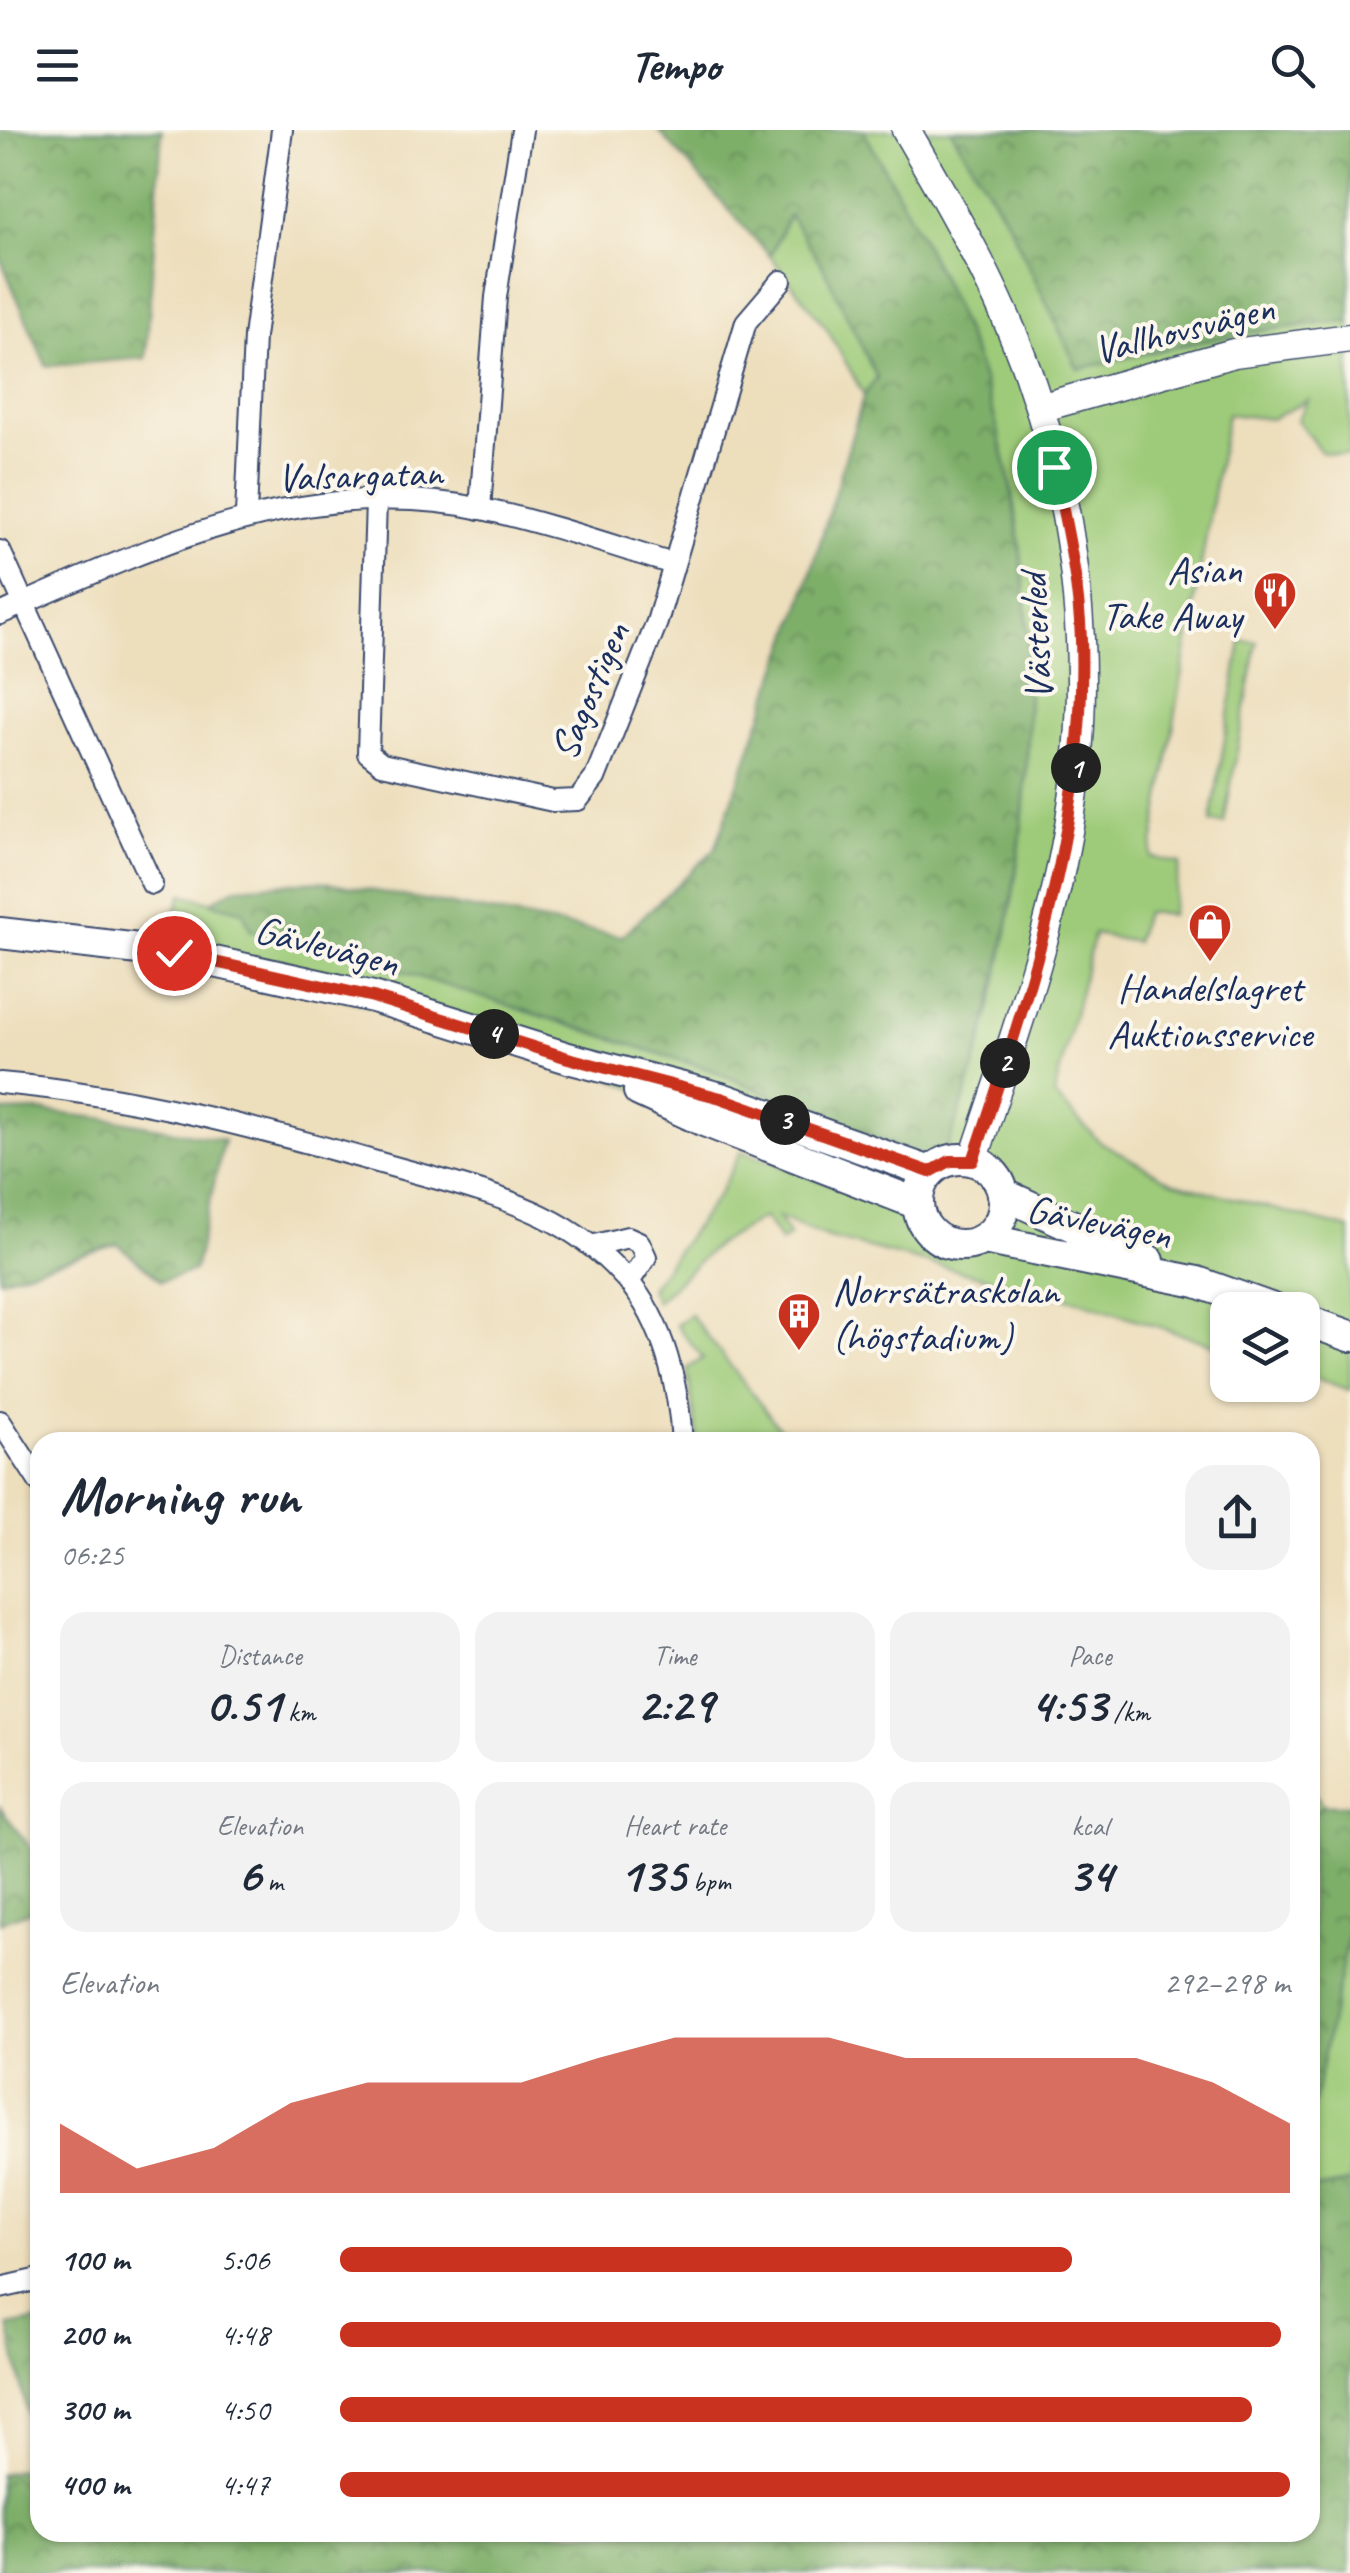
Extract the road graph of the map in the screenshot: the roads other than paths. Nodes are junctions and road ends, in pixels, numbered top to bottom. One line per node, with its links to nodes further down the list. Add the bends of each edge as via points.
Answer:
1 (282, 130): 9 (street, via 254,337)
2 (522, 130): 8 (street, via 496,297)
3 (906, 130): 6 (street, Västerled, via 1001,307)
4 (781, 281): 11 (street, Sagostigen, via 746,322)
5 (1350, 338): 6 (street, Vallhovsvägen, via 1234,354)
6 (1040, 408): 18 (street, Västerled, via 1076,577 1078,745 1044,937)
7 (376, 501): 8 (street, Valsargatan); 9 (street, Valsargatan); 11 (street, Sagostigen, via 368,753 382,764 552,801 578,800 594,778 657,622)
8 (480, 508): 11 (street, Valsargatan)
9 (246, 515): 12 (street, Valsargatan)
10 (0, 551): 12 (street)
11 (673, 564)
12 (25, 603): 13 (street, Valsargatan); 14 (street)
13 (0, 614)
14 (152, 884)
15 (0, 933): 16 (main road, Gävlevägen, via 239,964 409,1007)
16 (568, 1058): 19 (main road, Gävlevägen, via 721,1098); 21 (main road, Gävlevägen, via 704,1121)
17 (0, 1083): 23 (street, via 136,1100 254,1127 508,1202)
18 (973, 1161): 19 (main road, via 950,1161); 20 (main road, Gävlevägen, via 993,1174)
19 (930, 1172): 21 (main road)
20 (1003, 1194): 22 (main road, Gävlevägen, via 1000,1219); 25 (main road, Gävlevägen)
21 (918, 1204): 22 (main road, Gävlevägen, via 921,1219 940,1240 968,1245)
22 (984, 1239): 25 (main road, Gävlevägen)
23 (591, 1246): 24 (street); 24 (street, via 628,1237 639,1242 644,1267)
24 (629, 1282): 30 (street, via 676,1388)
25 (1198, 1282): 26 (main road, Gävlevägen)
26 (1226, 1292)
27 (1320, 1325): 28 (main road)
28 (1350, 1336)
29 (0, 1421): 31 (street)
30 (681, 1432)
31 (30, 1468)
32 (30, 2281): 33 (street)
33 (0, 2288)

